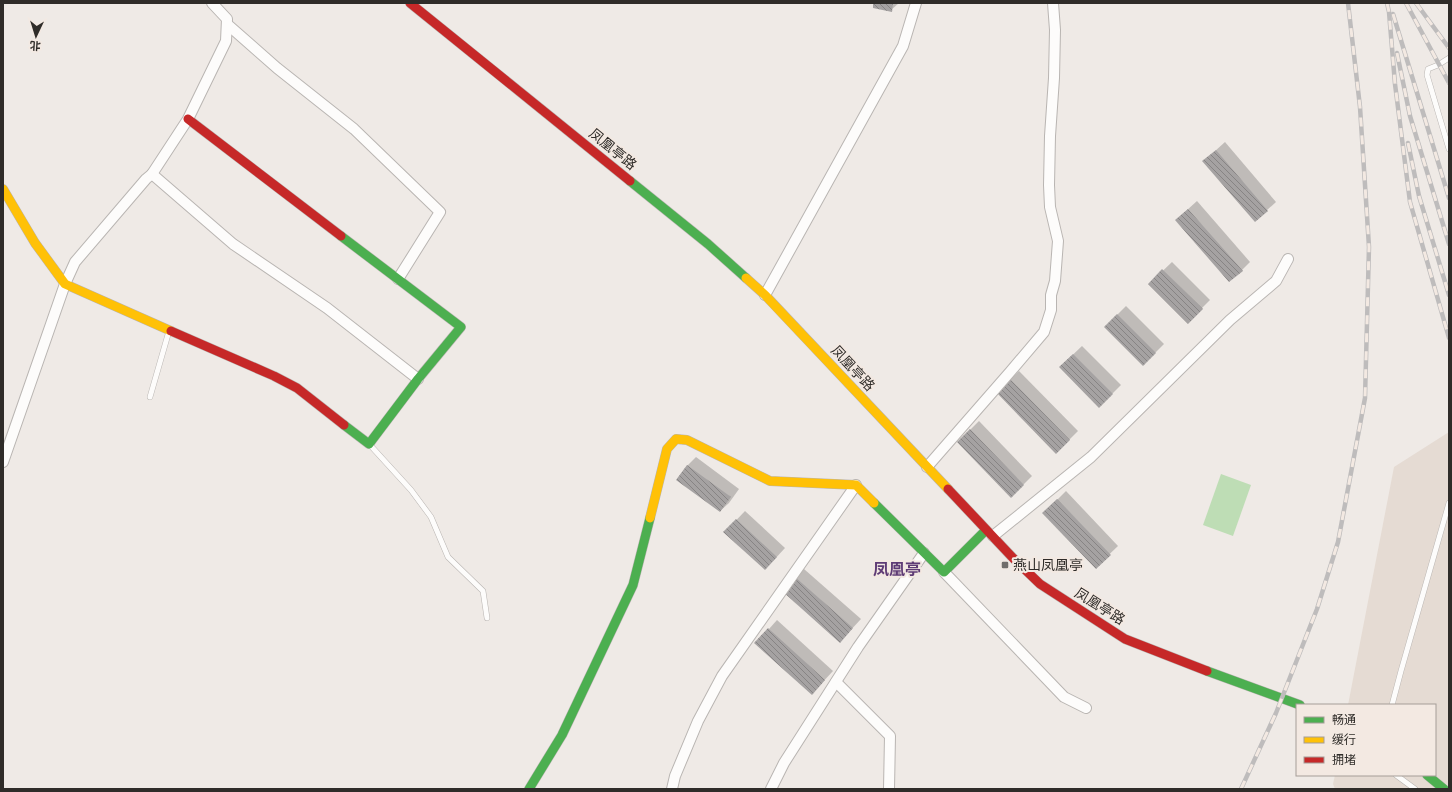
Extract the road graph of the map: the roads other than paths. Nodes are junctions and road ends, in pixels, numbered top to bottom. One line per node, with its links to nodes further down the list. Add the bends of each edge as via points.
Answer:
1 (212, 3): 5 (street, via 227,19)
2 (410, 3): 14 (street, 凤凰亭路, via 708,244)
3 (916, 3): 14 (street, via 903,46)
4 (1053, 3): 20 (street, via 1054,78 1049,185 1050,207 1058,241 1056,281 1051,295 1051,310 1044,332)
5 (227, 24): 7 (street, via 226,41); 12 (street, via 277,68 354,129 440,212)
6 (1449, 58): 8 (lane, via 1428,69 1427,75)
7 (188, 119): 9 (street); 12 (street)
8 (1449, 149)
9 (152, 174): 13 (street, via 75,262); 16 (street, via 232,244 327,308)
10 (3, 189): 13 (street, via 35,243)
11 (1288, 259): 23 (street, via 1276,281 1230,320 1092,457)
12 (398, 279): 16 (street, via 461,327)
13 (65, 284): 15 (street); 19 (street)
14 (765, 295): 20 (street, 凤凰亭路)
15 (169, 330): 17 (lane); 18 (street, via 297,388)
16 (418, 379): 18 (street)
17 (150, 397)
18 (369, 444): 26 (lane, via 411,490 431,517 448,557 483,591)
19 (3, 462)
20 (927, 467): 23 (street, 凤凰亭路)
21 (856, 485): 24 (street); 33 (street, via 770,481 687,440 676,439 667,449 633,585 562,735); 34 (street, via 722,676 698,721)
22 (1449, 503): 29 (lane)
23 (989, 533): 25 (street); 28 (street, 凤凰亭路, via 1040,584 1126,638)
24 (924, 553): 25 (street); 27 (street)
25 (944, 572): 30 (street, via 1064,697)
26 (487, 618)
27 (836, 682): 35 (street, via 784,762); 36 (street, via 890,736)
28 (1297, 704)
29 (1392, 704)
30 (1086, 708)
31 (1397, 776): 37 (lane)
32 (1428, 776): 38 (street)
33 (529, 789)
34 (672, 789)
35 (771, 789)
36 (889, 789)
37 (1415, 789)
38 (1444, 789)

